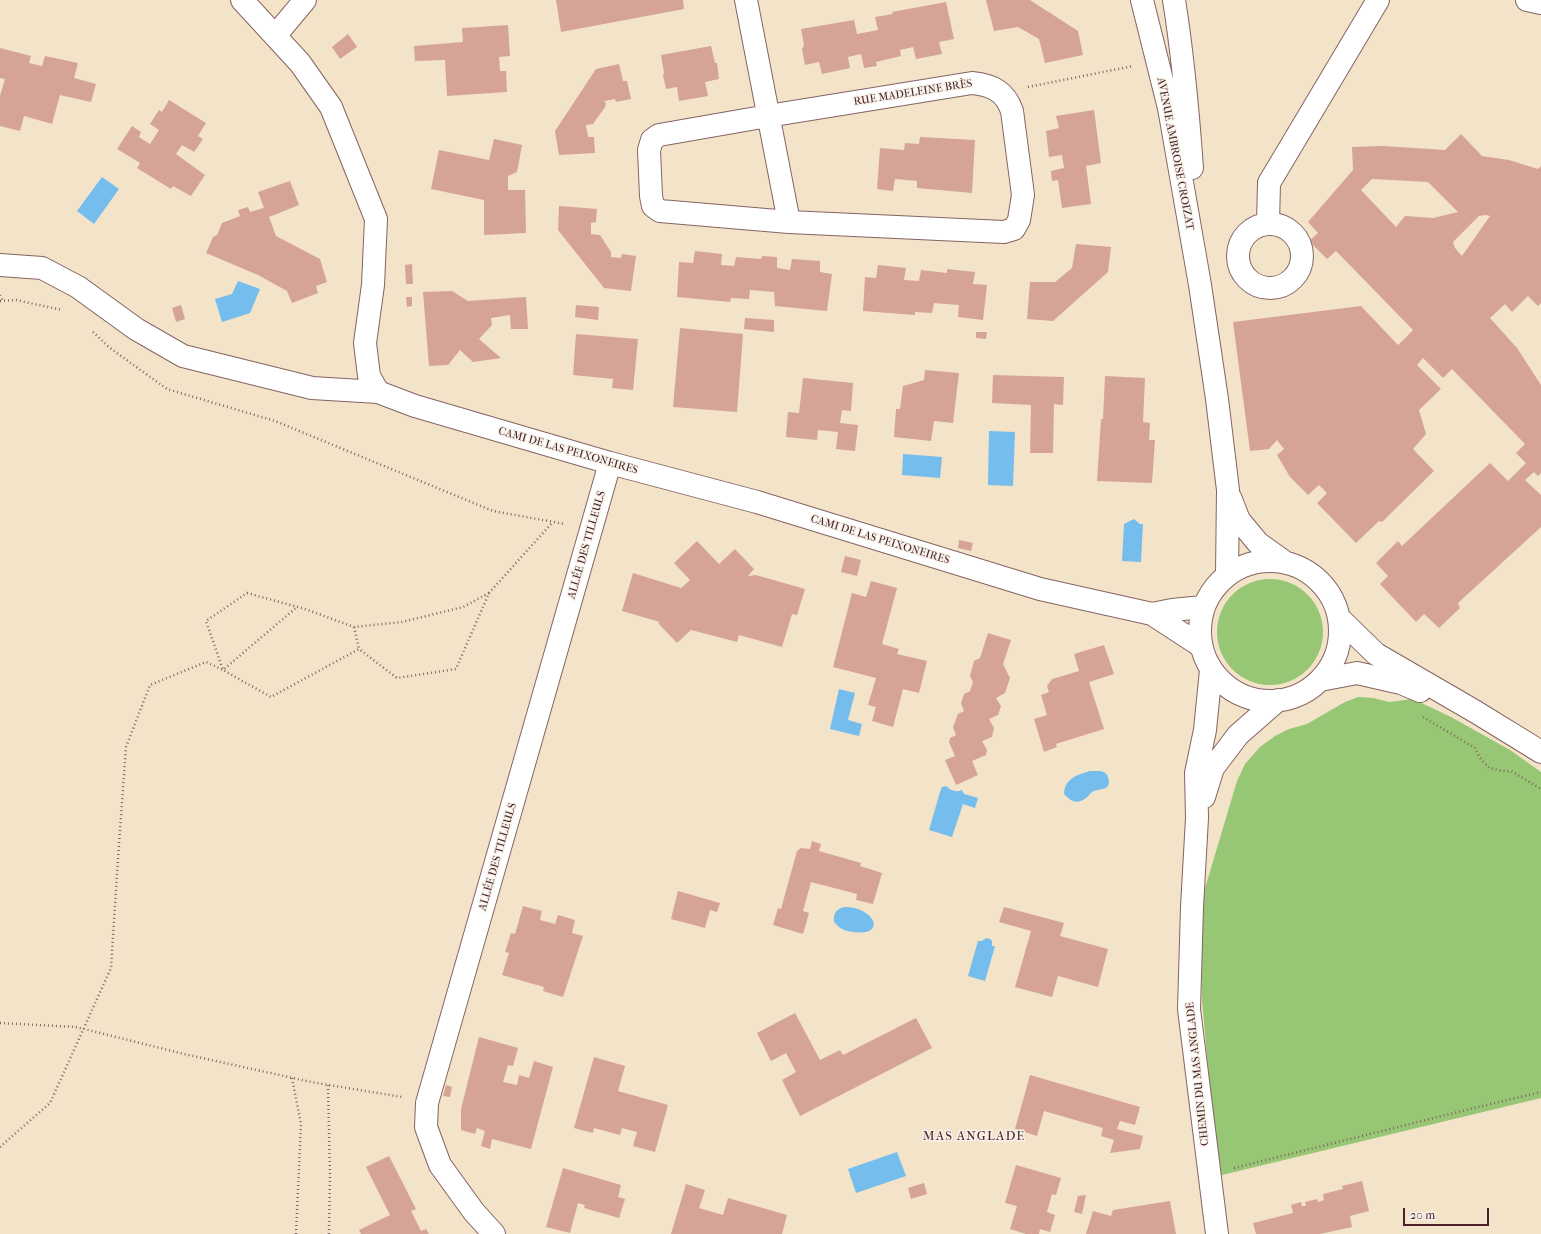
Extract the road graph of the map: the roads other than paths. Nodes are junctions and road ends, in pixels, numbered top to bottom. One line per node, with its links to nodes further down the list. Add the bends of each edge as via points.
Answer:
1 (242, 0): 9 (street)
2 (305, 0): 9 (street)
3 (746, 0): 10 (street)
4 (1142, 0): 14 (street, AVENUE AMBROISE CROIZAT, via 1169,108)
5 (1174, 0): 14 (street, AVENUE AMBROISE CROIZAT, via 1187,101)
6 (1378, 0): 12 (street, via 1269,183)
7 (1527, 0): 8 (street)
8 (1541, 3)
9 (275, 36): 15 (street, via 300,63 331,107 376,219 365,343 369,376)
10 (768, 116): 11 (street); 11 (street, RUE MADELEINE BRÈS, via 659,136 652,140 649,150 651,196 653,206 660,211); 11 (street, RUE MADELEINE BRÈS, via 972,83 984,84 1000,93 1008,100 1012,111 1023,195 1019,220 1014,229 1004,232)
11 (789, 222)
12 (1268, 224)
13 (0, 265): 15 (street, CAMI DE LAS PEIXONEIRES, via 42,268 78,288 136,329 183,356 312,388)
14 (1200, 285): 17 (street, AVENUE AMBROISE CROIZAT)
15 (378, 392): 16 (street, CAMI DE LAS PEIXONEIRES, via 415,406)
16 (610, 463): 21 (street, CAMI DE LAS PEIXONEIRES, via 757,502 1040,589); 30 (street, ALLÉE DES TILLEULS, via 427,1103 426,1127 440,1165 474,1212)
17 (1228, 490): 18 (street, AVENUE AMBROISE CROIZAT, via 1239,520 1258,543); 19 (street, AVENUE AMBROISE CROIZAT)
18 (1286, 563): 19 (street, via 1265,561 1246,565); 22 (street, via 1305,570 1321,582 1332,599)
19 (1228, 575): 20 (street, via 1213,590)
20 (1203, 607): 21 (street, CAMI DE LAS PEIXONEIRES); 23 (street, via 1200,626)
21 (1152, 614): 23 (street, CAMI DE LAS PEIXONEIRES)
22 (1339, 618): 25 (street, via 1340,640 1333,662); 27 (street, via 1376,654)
23 (1201, 646): 24 (street)
24 (1211, 670): 26 (street, via 1224,684 1240,694 1259,700); 29 (street, CHEMIN DU MAS ANGLADE, via 1205,730 1196,773)
25 (1320, 680): 26 (street, via 1301,694); 27 (street, via 1357,673 1401,683)
26 (1278, 700): 29 (street, CHEMIN DU MAS ANGLADE, via 1238,735 1213,768)
27 (1476, 712): 28 (street)
28 (1541, 752)
29 (1197, 818): 31 (street, CHEMIN DU MAS ANGLADE, via 1189,1009)
30 (494, 1234)
31 (1217, 1234)

